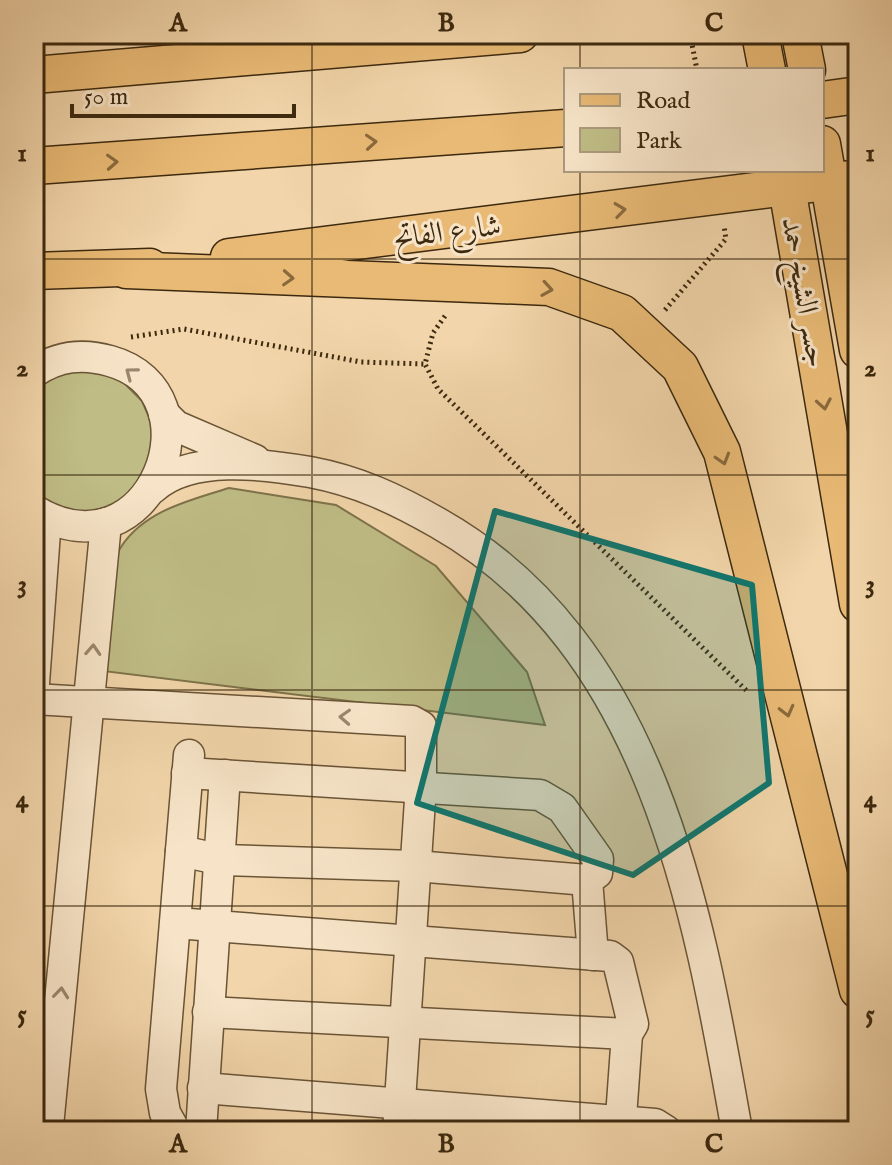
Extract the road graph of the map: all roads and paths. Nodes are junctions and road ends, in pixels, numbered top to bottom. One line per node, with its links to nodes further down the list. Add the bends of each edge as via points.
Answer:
1 (520, 34): 10 (main road)
2 (690, 34): 6 (path)
3 (760, 34): 7 (main road)
4 (772, 34): 8 (main road)
5 (800, 34): 9 (main road)
6 (697, 68)
7 (767, 68)
8 (776, 68)
9 (807, 68)
10 (34, 75)
11 (858, 95): 12 (main road)
12 (824, 100)
13 (564, 128): 15 (main road, one-way to 13)
14 (824, 147): 17 (main road)
15 (34, 166)
16 (785, 176): 17 (main road, شارع الفاتح); 19 (main road, شارع الفاتح, one-way to 16); 32 (main road, جسر الشيخ حمد, one-way to 32)
17 (844, 180): 23 (main road)
18 (723, 216): 22 (path, via 726,239 662,312)
19 (126, 270): 20 (main road, شارع الفاتح); 22 (main road, one-way to 22, via 549,287 622,313)
20 (34, 271)
21 (448, 311): 25 (path, via 433,333)
22 (650, 339): 47 (main road, one-way to 47, via 680,367 722,452)
23 (858, 350)
24 (117, 363): 25 (path, via 129,338 184,329 361,362); 26 (street, via 70,356); 27 (street, one-way to 24, via 138,375)
25 (425, 364): 34 (path, via 438,389)
26 (34, 372)
27 (164, 414): 28 (street, via 176,426); 29 (street, via 168,440)
28 (268, 465): 29 (street, via 189,471 167,476); 58 (street, via 333,476 391,495 474,543 538,603 591,671 639,750 687,887 705,953)
29 (153, 488): 31 (street, via 132,510)
30 (40, 514): 31 (street, via 65,524); 33 (street)
31 (106, 523): 36 (street, one-way to 31)
32 (858, 604)
33 (34, 683)
34 (749, 693)
35 (34, 699): 36 (street)
36 (90, 702): 38 (street, one-way to 36, via 421,726 412,721); 53 (street, one-way to 36)
37 (225, 775): 38 (street); 39 (street, via 188,763); 40 (street)
38 (421, 785): 41 (street); 42 (street, via 550,798 598,859 597,873)
39 (181, 851): 40 (street); 43 (street)
40 (222, 860): 41 (street); 44 (street)
41 (415, 866): 42 (street); 45 (street)
42 (587, 880): 46 (street)
43 (176, 923): 44 (street); 55 (street, via 161,1089)
44 (215, 925): 45 (street); 48 (street)
45 (410, 942): 46 (street); 49 (street)
46 (593, 955): 50 (street, via 618,962 633,1024)
47 (858, 990)
48 (208, 1012): 49 (street); 51 (street)
49 (405, 1025): 50 (street); 52 (street)
50 (627, 1034): 54 (street)
51 (203, 1088): 52 (street); 56 (street)
52 (399, 1117): 54 (street)
53 (44, 1125)
54 (620, 1126): 57 (street, via 655,1124)
55 (175, 1131)
56 (201, 1131)
57 (666, 1131)
58 (737, 1131)

